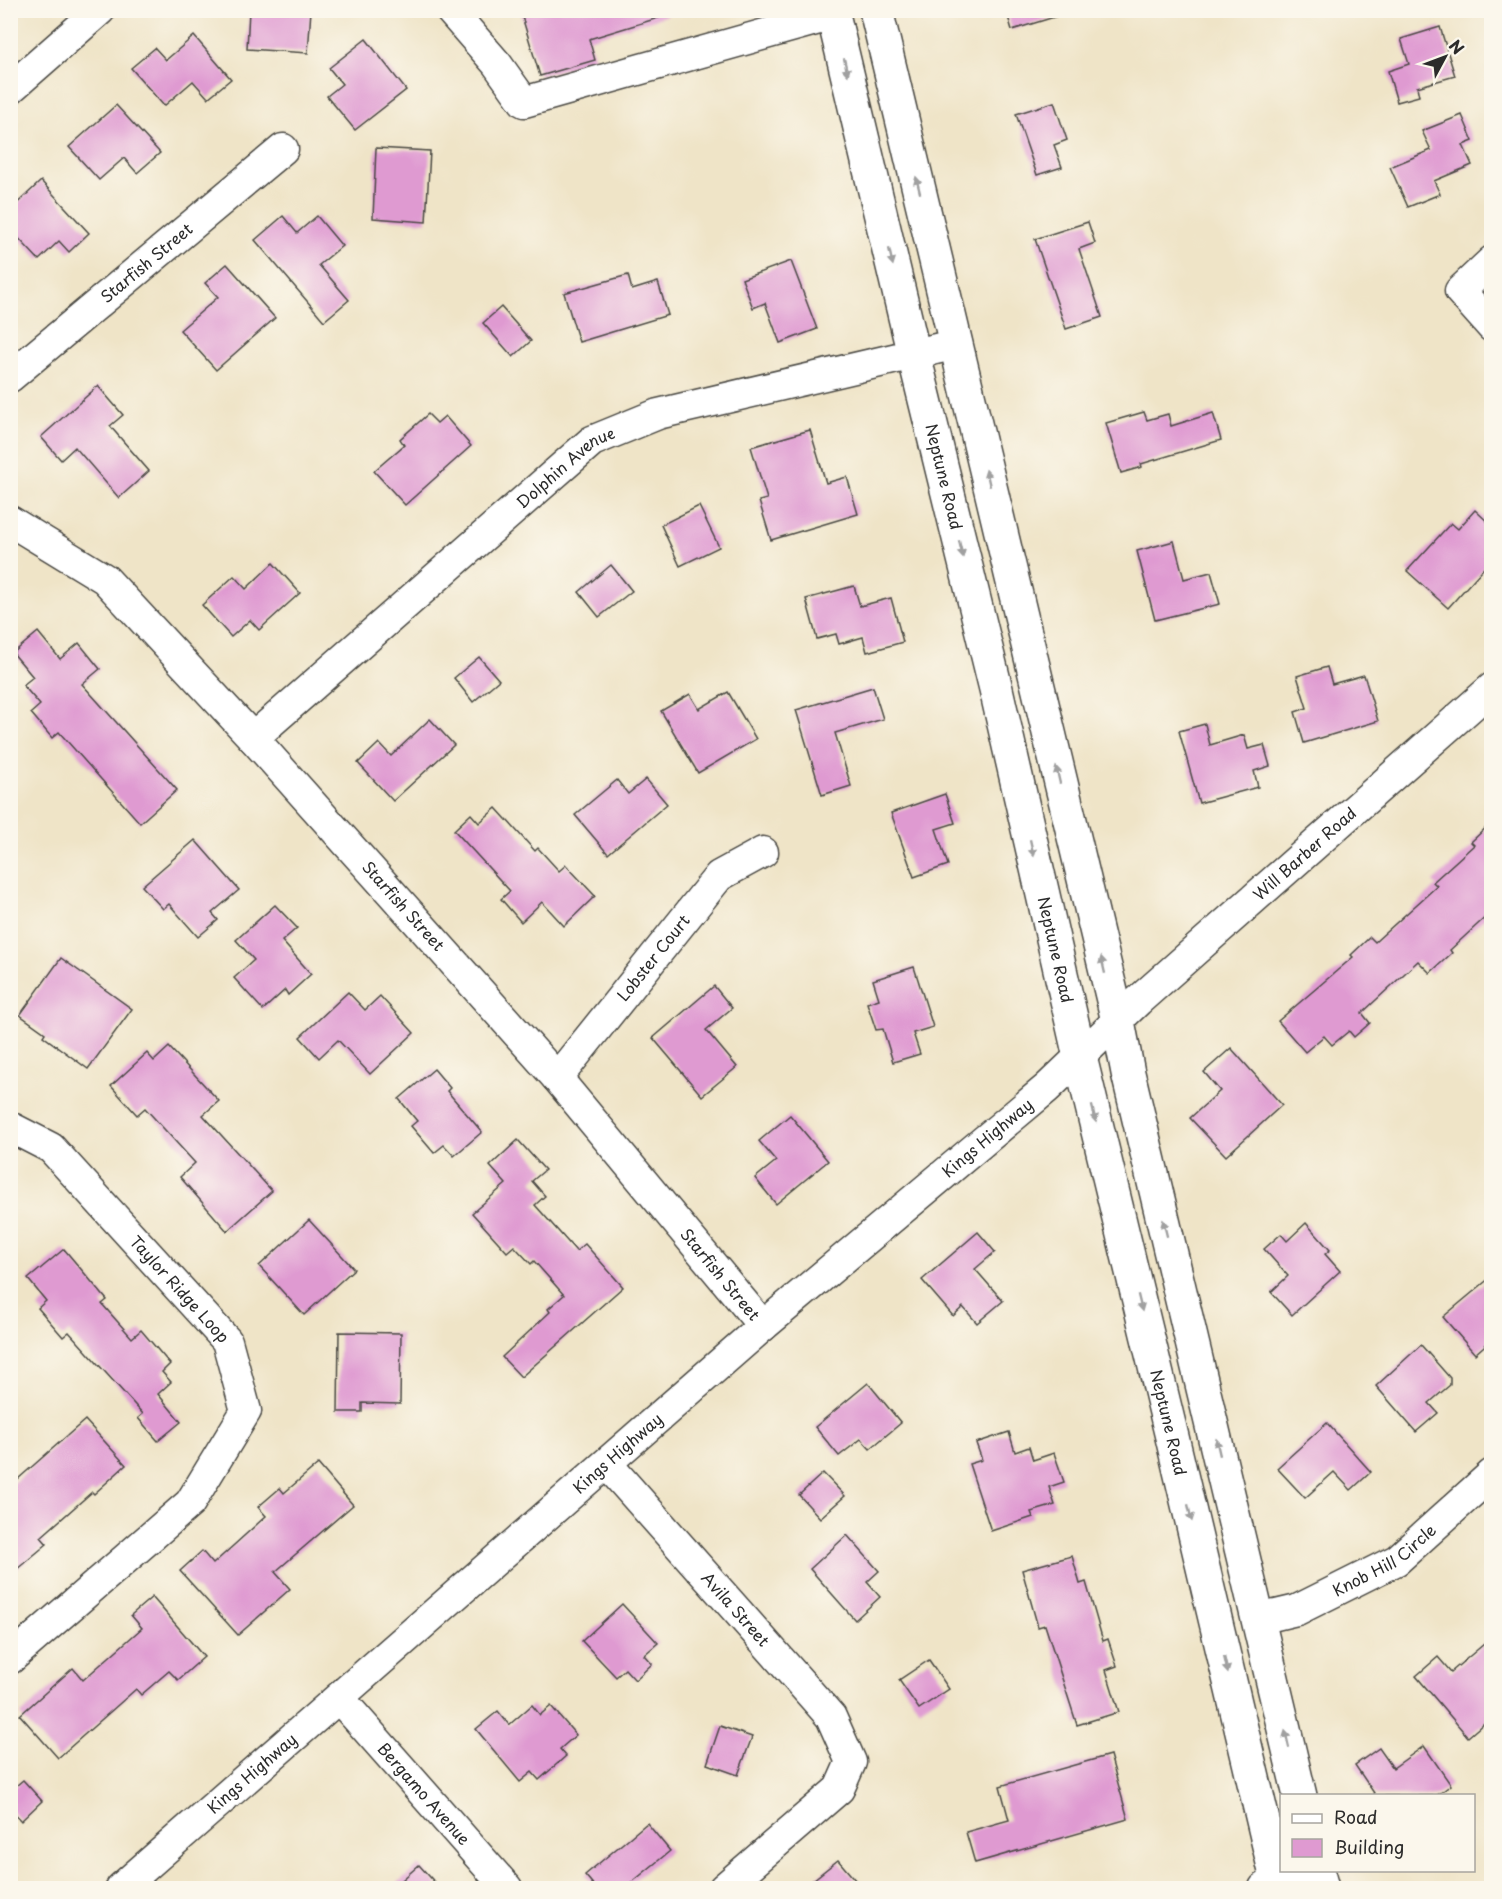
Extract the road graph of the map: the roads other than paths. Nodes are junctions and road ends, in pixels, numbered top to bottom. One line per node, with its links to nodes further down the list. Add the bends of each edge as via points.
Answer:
1 (100, 10): 5 (street)
2 (450, 10): 4 (street, via 524,102)
3 (876, 10): 9 (main road, one-way to 3)
4 (833, 13): 10 (main road, Neptune Road, one-way to 10)
5 (10, 89)
6 (283, 149): 11 (street, Starfish Street)
7 (1491, 261): 8 (street, via 1460,291)
8 (1491, 327)
9 (957, 344): 10 (street, Dolphin Avenue); 16 (main road, one-way to 9)
10 (914, 355): 14 (street, Dolphin Avenue, via 658,414 592,441); 17 (main road, Neptune Road, one-way to 17)
11 (10, 377)
12 (10, 521): 14 (street, Starfish Street, via 105,579)
13 (1491, 688): 16 (street, Will Barber Road)
14 (253, 738): 18 (street, Starfish Street)
15 (763, 852): 18 (street, Lobster Court, via 719,876)
16 (1118, 1021): 17 (street, Kings Highway); 23 (main road, one-way to 16)
17 (1080, 1057): 20 (street, Kings Highway); 28 (main road, Neptune Road, one-way to 28)
18 (557, 1078): 20 (street, Starfish Street)
19 (10, 1127): 24 (street, Taylor Ridge Loop, via 51,1148 227,1341 246,1411 190,1503)
20 (763, 1326): 21 (street, Kings Highway)
21 (607, 1464): 25 (street, Kings Highway); 31 (street, Avila Street, via 831,1717 851,1762 839,1789)
22 (1491, 1474): 23 (street, Knob Hill Circle, via 1397,1560 1297,1611)
23 (1259, 1619): 26 (main road, one-way to 23)
24 (10, 1659)
25 (339, 1698): 29 (street, Kings Highway); 30 (street, Bergamo Avenue)
26 (1300, 1794)
27 (1318, 1872): 32 (main road)
28 (1281, 1882)
29 (121, 1888)
30 (507, 1888)
31 (724, 1888)
32 (1322, 1888)

